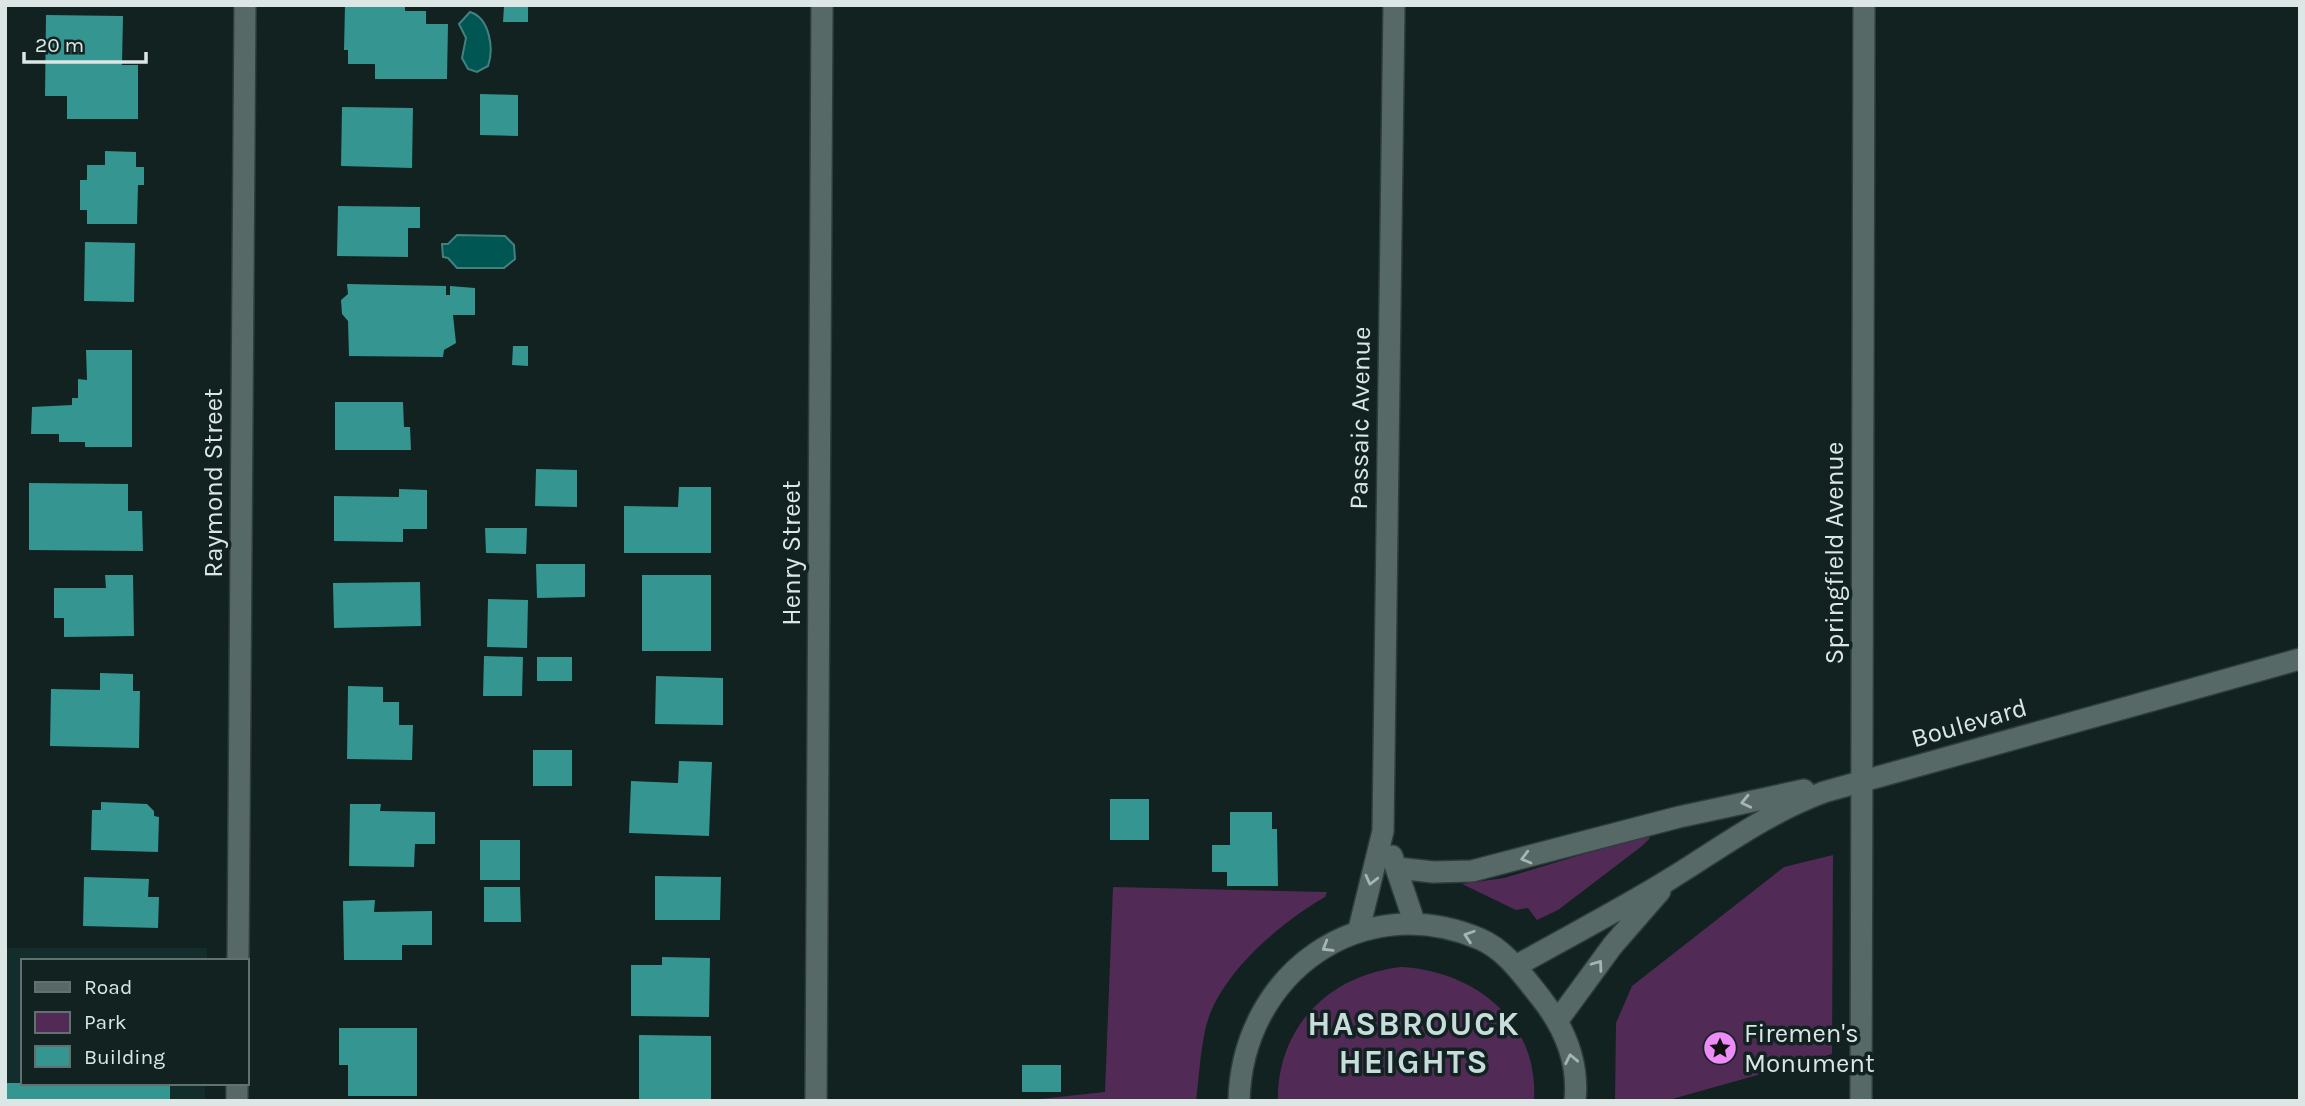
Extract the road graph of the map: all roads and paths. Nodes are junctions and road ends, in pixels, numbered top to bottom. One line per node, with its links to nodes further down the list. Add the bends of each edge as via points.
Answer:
1 (245, 5): 12 (street, Raymond Street)
2 (822, 5): 15 (street, Henry Street)
3 (1394, 5): 7 (street, Passaic Avenue)
4 (1864, 5): 6 (street, Springfield Avenue)
5 (2300, 659): 6 (street, Boulevard)
6 (1861, 783): 8 (street, one-way to 8, via 1792,792 1679,817 1472,871); 9 (street, Boulevard, via 1824,792 1766,817); 18 (street, Springfield Avenue)
7 (1383, 831): 8 (street, Passaic Avenue); 11 (street, Passaic Avenue, one-way to 11)
8 (1397, 868): 10 (street, Passaic Avenue)
9 (1670, 879): 13 (street, Boulevard); 14 (street, Boulevard, one-way to 9, via 1613,945)
10 (1415, 924): 11 (street); 13 (street, one-way to 10, via 1482,940 1437,925)
11 (1359, 929): 16 (street, one-way to 16, via 1304,961 1278,985 1257,1025 1240,1074)
12 (238, 959)
13 (1516, 966): 14 (street)
14 (1558, 1020): 17 (street, one-way to 14, via 1573,1058)
15 (816, 1101)
16 (1239, 1101)
17 (1575, 1101)
18 (1861, 1101)

